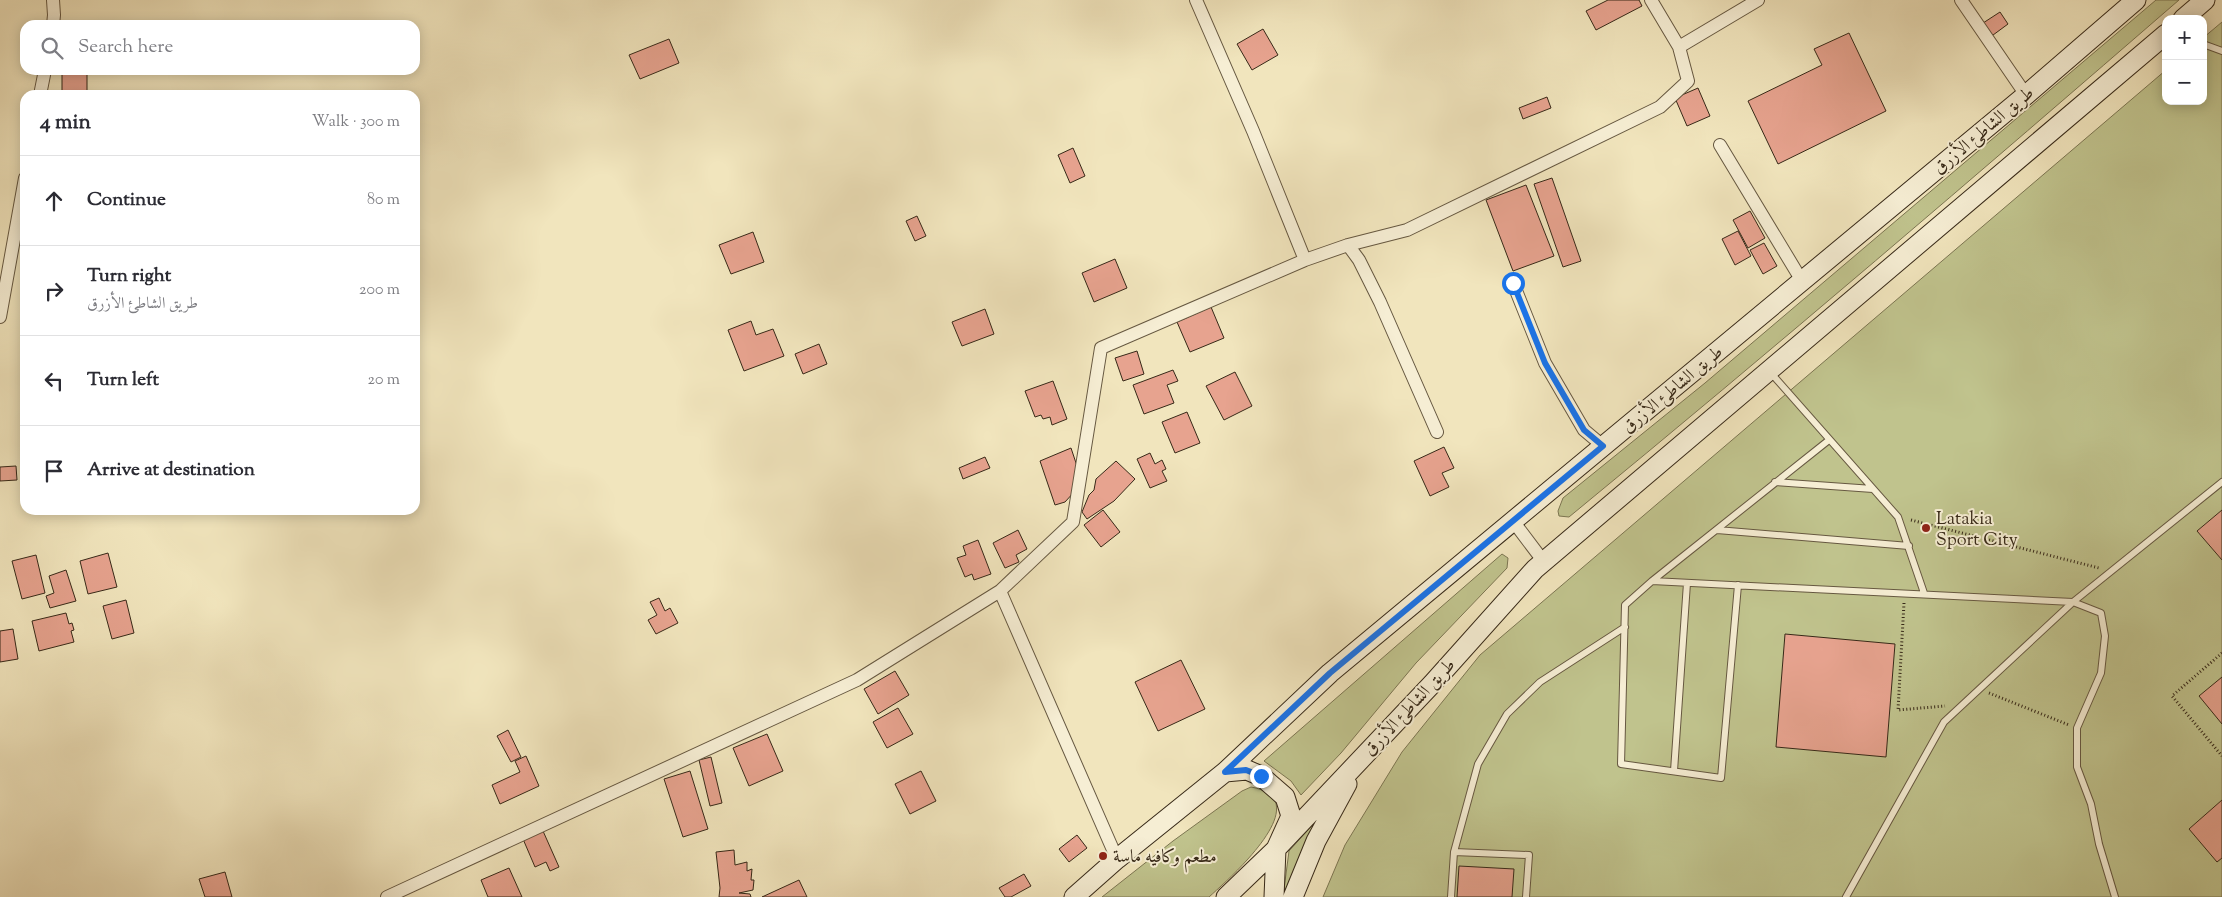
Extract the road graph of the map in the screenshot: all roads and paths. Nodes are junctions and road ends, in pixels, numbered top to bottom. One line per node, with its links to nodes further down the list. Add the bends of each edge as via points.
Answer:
1 (53, 0): 9 (street)
2 (1196, 0): 20 (street)
3 (1651, 0): 12 (street)
4 (1758, 0): 12 (street)
5 (1961, 0): 16 (street)
6 (2136, 0): 16 (main road, طريق الشاطئ الأزرق)
7 (2205, 0): 8 (main road)
8 (2188, 15)
9 (54, 20)
10 (2162, 37): 24 (main road, طريق الشاطئ الأزرق)
11 (2207, 45): 13 (lane)
12 (1679, 47): 19 (street, via 1688,81 1660,107 1407,230)
13 (2222, 51)
14 (43, 75): 15 (street)
15 (41, 90)
16 (2026, 95): 21 (main road, طريق الشاطئ الأزرق)
17 (1720, 146): 21 (street)
18 (20, 206): 23 (street)
19 (1348, 245): 20 (street); 25 (street, via 1380,302)
20 (1305, 260): 40 (street, via 1101,348 1073,522)
21 (1802, 281): 27 (main road, طريق الشاطئ الأزرق)
22 (1513, 283): 27 (street, via 1545,363 1584,430)
23 (0, 317)
24 (1769, 371): 26 (lane); 35 (main road, طريق الشاطئ الأزرق)
25 (1437, 432)
26 (1829, 440): 28 (lane); 30 (lane)
27 (1603, 446): 32 (main road, طريق الشاطئ الأزرق)
28 (1776, 482): 30 (lane); 33 (lane)
29 (2222, 482): 36 (lane)
30 (1873, 489): 31 (lane)
31 (1898, 517): 34 (lane); 36 (path)
32 (1513, 520): 35 (street); 52 (main road, طريق الشاطئ الأزرق, via 1330,673)
33 (1717, 530): 34 (lane); 37 (lane)
34 (1909, 546): 42 (lane)
35 (1544, 562): 50 (main road, طريق الشاطئ الأزرق)
36 (2112, 571): 43 (lane)
37 (1652, 581): 38 (lane); 44 (lane, via 1625,605)
38 (1687, 583): 39 (lane); 51 (lane)
39 (1738, 585): 41 (lane); 51 (lane, via 1721,778)
40 (1000, 591): 55 (street); 56 (street, via 857,680)
41 (1904, 592): 42 (lane); 47 (path, via 1898,710)
42 (1924, 593): 43 (lane)
43 (2073, 602): 46 (lane); 48 (lane, via 2101,613 2105,636 2101,673)
44 (1625, 627): 51 (lane, via 1621,764); 54 (lane, via 1540,682 1507,714 1478,764)
45 (2222, 653): 49 (path, via 2172,696)
46 (1979, 689): 47 (lane); 48 (path)
47 (1963, 704): 63 (lane, via 1944,722)
48 (2077, 728): 64 (lane, via 2076,767 2091,804)
49 (2222, 756)
50 (1361, 760): 53 (main road, طريق الشاطئ الأزرق); 60 (main road, via 1316,841)
51 (1674, 771)
52 (1225, 772): 53 (main road, via 1246,770 1261,776 1285,797 1290,816); 55 (main road, طريق الشاطئ الأزرق)
53 (1276, 849): 58 (main road, طريق الشاطئ الأزرق); 59 (main road)
54 (1454, 852): 61 (lane); 62 (lane, via 1529,855)
55 (1117, 859): 57 (main road, طريق الشاطئ الأزرق)
56 (387, 897)
57 (1074, 897)
58 (1226, 897)
59 (1274, 897)
60 (1293, 897)
61 (1451, 897)
62 (1526, 897)
63 (1846, 897)
64 (2115, 897)

